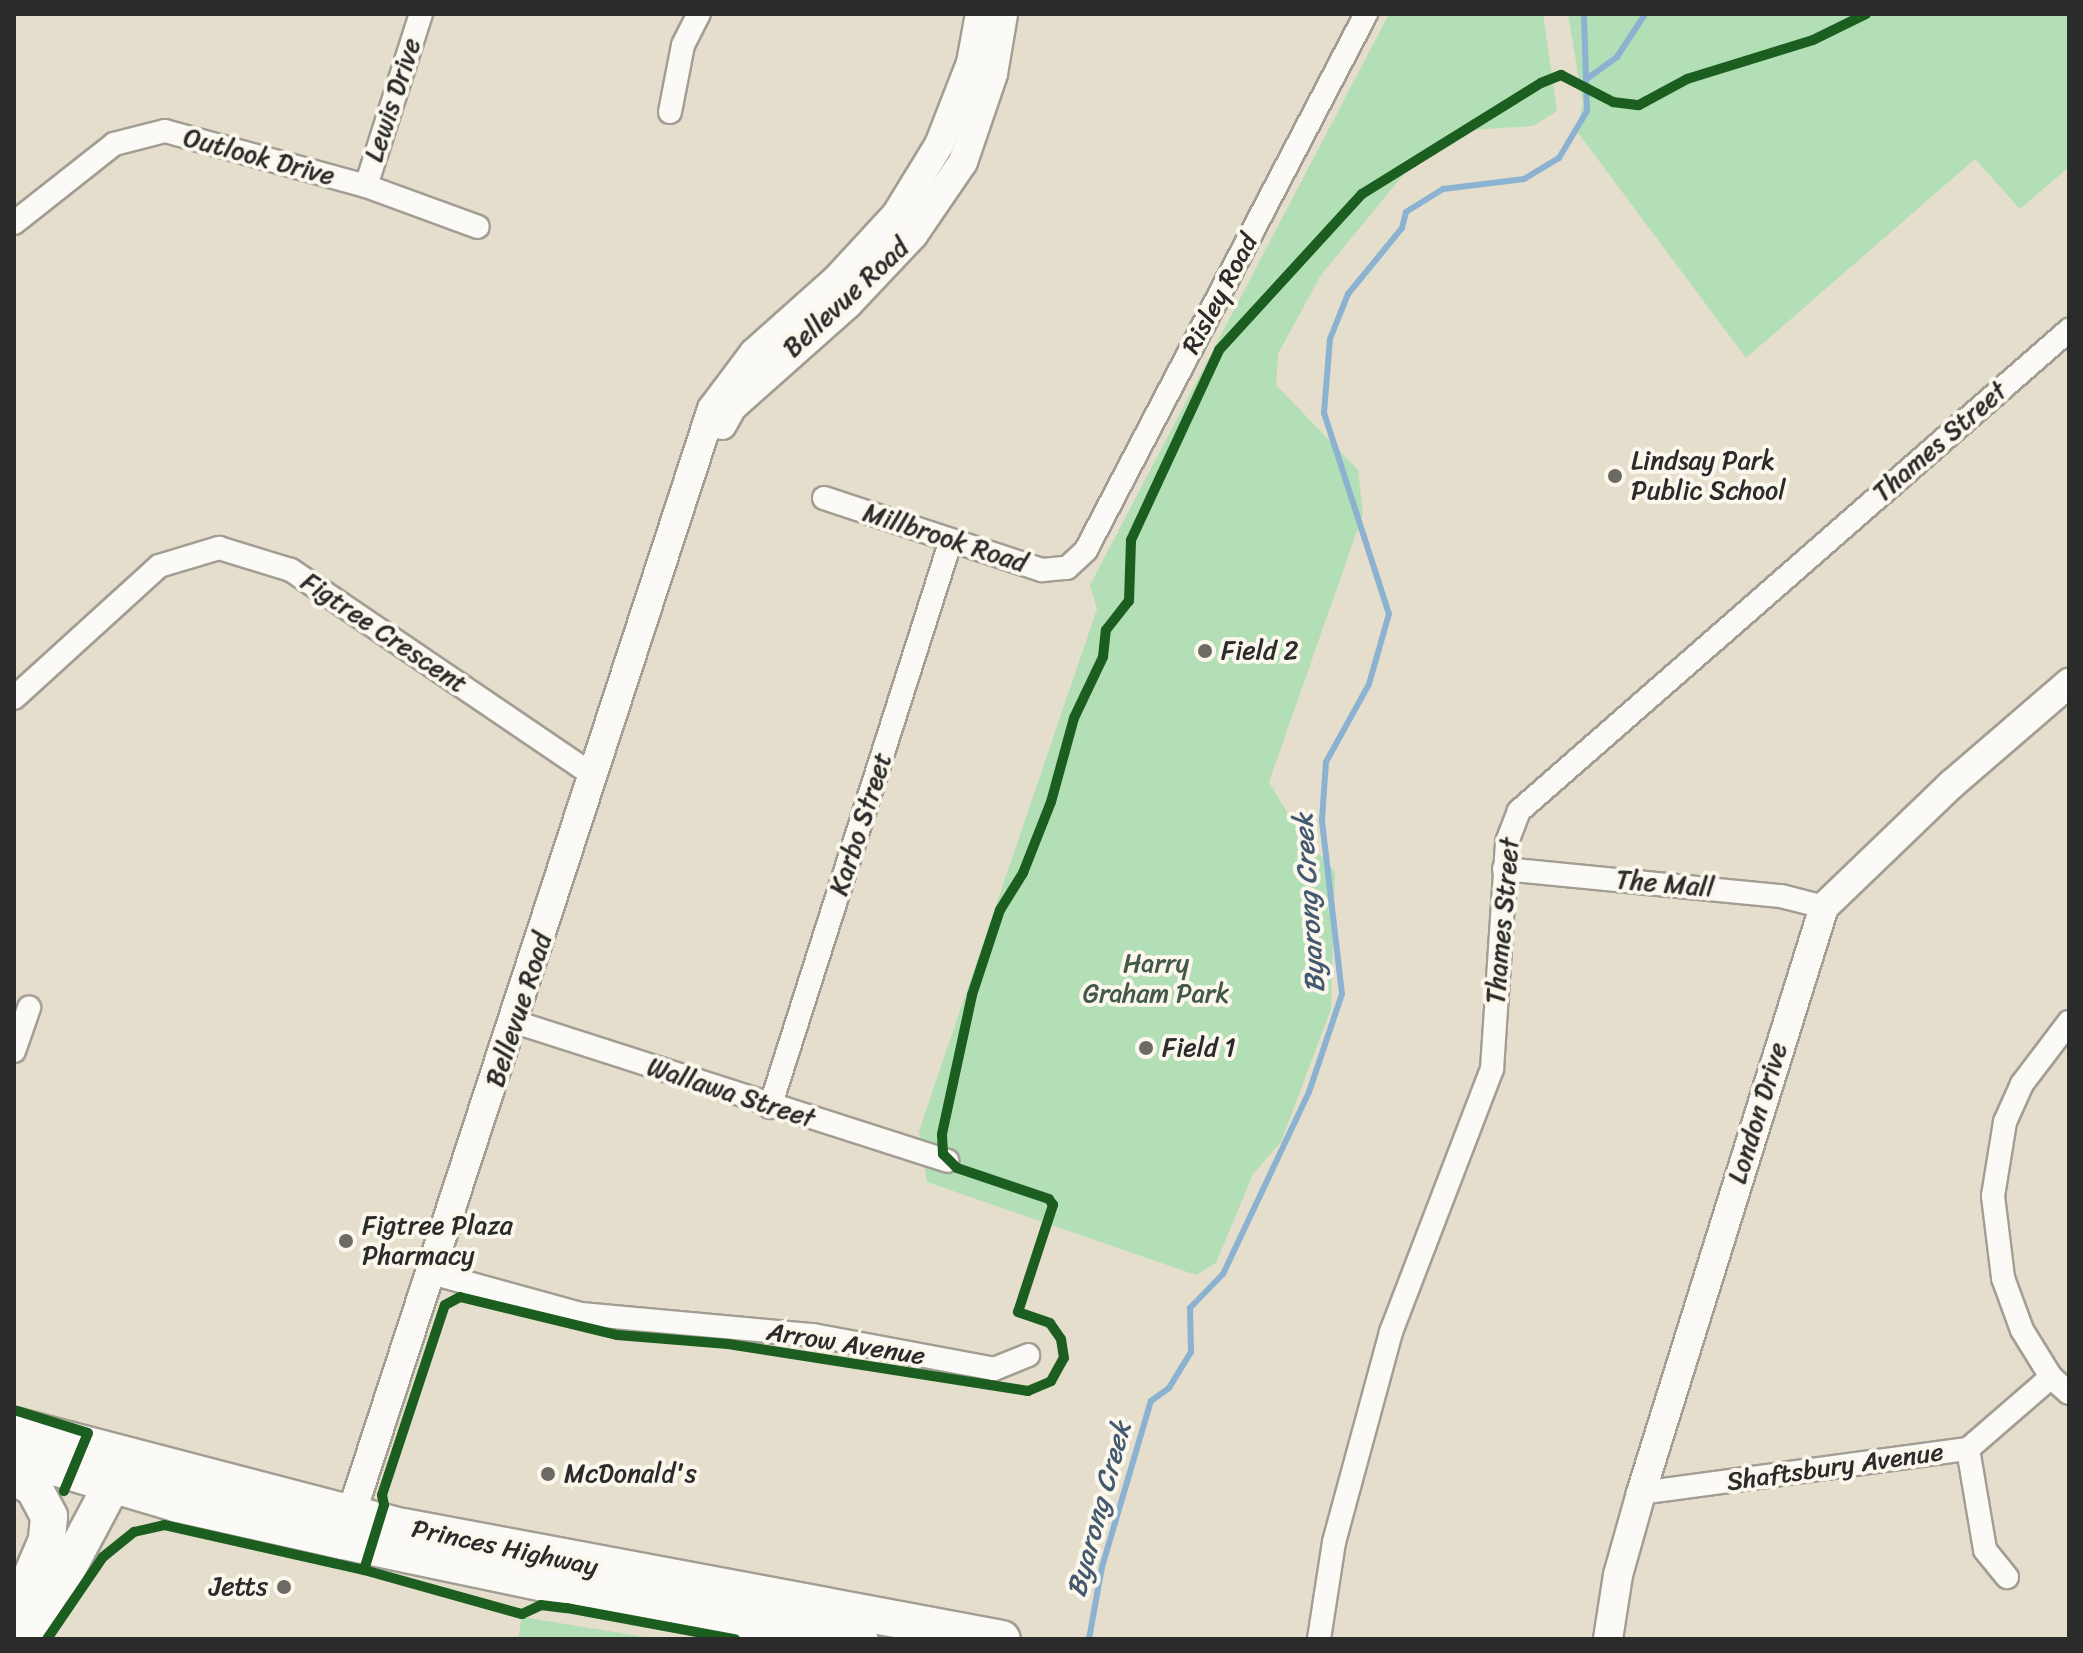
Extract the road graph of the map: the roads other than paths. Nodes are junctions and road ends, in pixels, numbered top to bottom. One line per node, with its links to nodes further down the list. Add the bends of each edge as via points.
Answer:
1 (421, 14): 7 (street, Lewis Drive)
2 (699, 14): 6 (street, via 683,45)
3 (980, 14): 11 (street, Bellevue Road, via 971,63 939,145 896,215 836,280 734,375 712,409)
4 (1003, 14): 11 (street, Bellevue Road, via 993,74 963,162 913,235 848,304 732,407)
5 (1366, 14): 14 (street, Risley Road, via 1086,550)
6 (670, 112)
7 (366, 186): 8 (street, Outlook Drive, via 165,131 114,144); 9 (street, Outlook Drive)
8 (14, 223)
9 (478, 227)
10 (2069, 330): 18 (street, Thames Street, via 1528,800 1512,824)
11 (694, 479): 17 (street, Bellevue Road)
12 (824, 498): 13 (street, Millbrook Road)
13 (951, 540): 14 (street, Millbrook Road, via 1042,570); 24 (street, Karbo Street)
14 (1067, 568)
15 (2069, 683): 19 (street, London Drive, via 1952,784)
16 (14, 698): 17 (street, Figtree Crescent, via 159,566 219,548 291,570)
17 (594, 776): 21 (street, Bellevue Road)
18 (1504, 869): 19 (street, The Mall, via 1781,896); 43 (street, Thames Street, via 1492,1069 1391,1332 1334,1542)
19 (1824, 907): 35 (street, London Drive)
20 (29, 1008): 23 (street)
21 (515, 1022): 24 (street, Wallawa Street); 26 (street, Bellevue Road)
22 (2069, 1022): 28 (street, via 2022,1084 2005,1122 1993,1196 2003,1278 2022,1330)
23 (14, 1051)
24 (770, 1107): 25 (street, Wallawa Street)
25 (947, 1161)
26 (428, 1272): 27 (street, Arrow Avenue, via 581,1314 813,1335 994,1369); 37 (street, Bellevue Road)
27 (1028, 1355)
28 (2051, 1377): 29 (street); 31 (street, Shaftsbury Avenue)
29 (2069, 1393)
30 (14, 1426): 33 (main road, Princes Highway)
31 (1968, 1449): 35 (street, Shaftsbury Avenue); 39 (street, via 1985,1550)
32 (14, 1455): 33 (main road, Princes Highway)
33 (110, 1467): 36 (main road, Princes Highway); 37 (main road, Princes Highway); 38 (main road); 40 (main road)
34 (14, 1476): 40 (main road, via 40,1495 50,1525)
35 (1641, 1493): 44 (street, London Drive, via 1618,1575)
36 (178, 1504): 37 (main road, Princes Highway); 38 (main road, via 110,1520)
37 (347, 1528): 41 (main road, Princes Highway, via 610,1597); 42 (main road, Princes Highway)
38 (88, 1538): 40 (main road)
39 (2007, 1577)
40 (21, 1620)
41 (859, 1639)
42 (1002, 1639)
43 (1319, 1639)
44 (1608, 1639)

